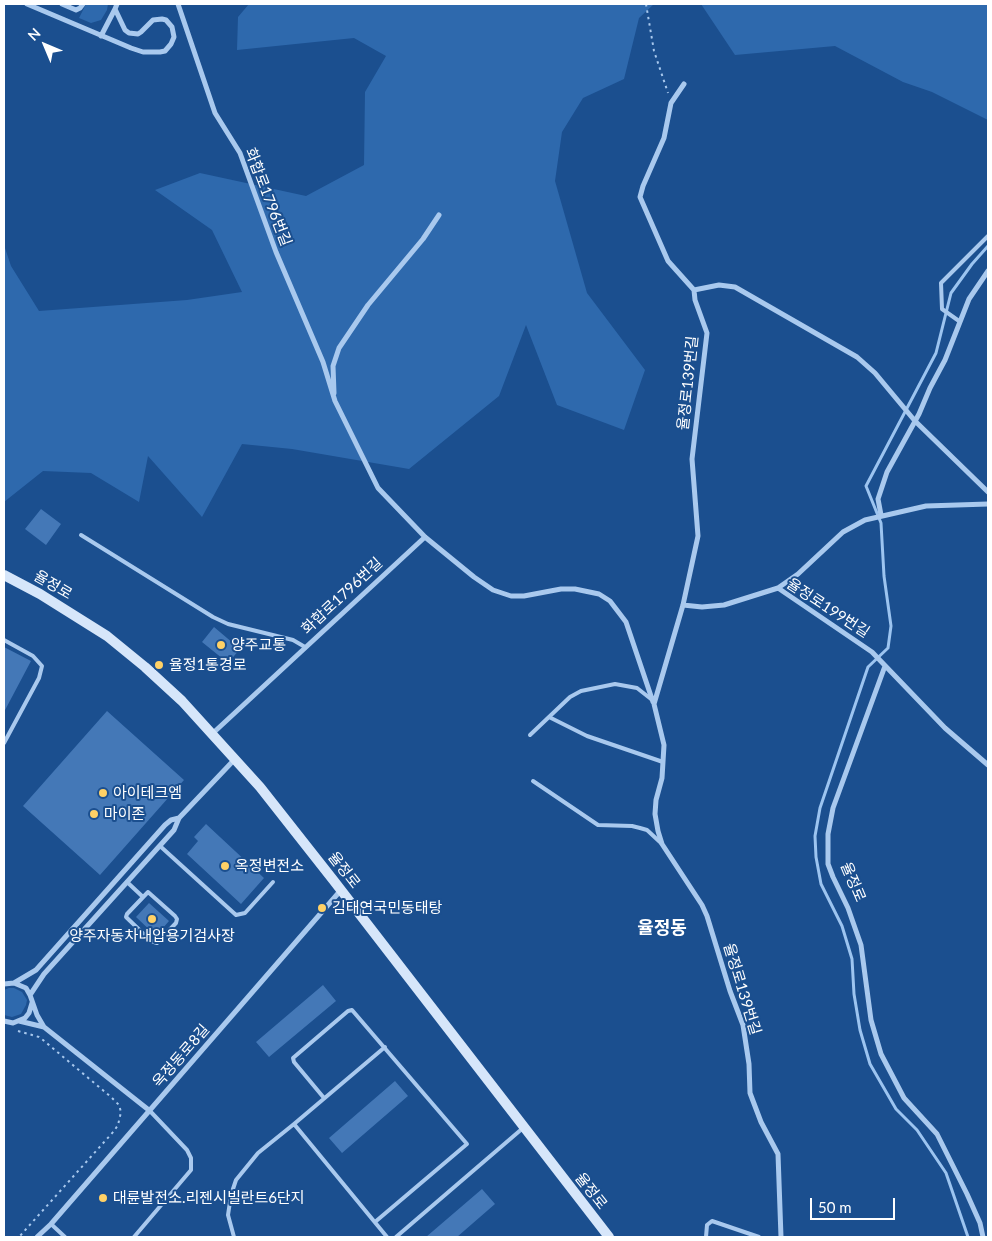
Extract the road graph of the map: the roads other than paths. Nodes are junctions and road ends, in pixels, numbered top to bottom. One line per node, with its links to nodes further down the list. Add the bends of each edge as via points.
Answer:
1 (28, 4): 6 (street)
2 (62, 4): 3 (street, via 76,10)
3 (83, 4)
4 (178, 4): 13 (street, 화합로1796번길, via 215,114 240,152 276,252 323,362)
5 (116, 6): 6 (street); 6 (street, via 124,30 133,34 141,32 157,18 166,20 172,27 173,40 165,51 143,52)
6 (102, 36)
7 (684, 84): 11 (street, 율정로139번길, via 672,103 664,138 640,197 668,261)
8 (439, 216): 13 (street, 화합로1796번길, via 368,305 339,348 333,366)
9 (988, 236): 12 (lane, via 941,283 942,309)
10 (988, 271): 12 (street)
11 (694, 290): 14 (street, via 719,285 735,287 857,357 875,373); 22 (street, 율정로139번길, via 707,332 692,459 698,536)
12 (960, 321): 14 (street, via 945,360)
13 (335, 401): 19 (street, 화합로1796번길, via 378,488)
14 (914, 420): 15 (street); 17 (street, via 887,472 878,499)
15 (988, 492)
16 (988, 504): 17 (street, via 926,506)
17 (881, 515): 21 (street, via 842,532 798,574)
18 (81, 535): 24 (lane, via 213,617 228,624 293,640)
19 (425, 537): 24 (street, 화합로1796번길); 26 (street, 화합로1796번길, via 493,590 524,596 575,589 598,594 610,601 626,622)
20 (4, 575): 28 (main road, 율정로, via 107,636 182,700)
21 (778, 588): 22 (street, 율정로199번길, via 724,605); 25 (street, 율정로199번길, via 872,652)
22 (683, 605): 26 (street, 율정로139번길)
23 (4, 640): 30 (lane, via 33,656 42,666 39,678)
24 (305, 648): 28 (street, 화합로1796번길)
25 (884, 665): 33 (street, via 945,728); 65 (street, 율정로, via 833,808 828,834 828,864 861,945 871,1020 881,1054 904,1098 937,1134 980,1223)
26 (654, 703): 27 (lane, via 637,688 615,684 577,692); 32 (street, 율정로139번길, via 664,745)
27 (549, 717): 29 (lane); 32 (lane, via 587,736)
28 (212, 735): 31 (main road, 율정로)
29 (530, 735)
30 (4, 743)
31 (234, 760): 35 (street); 40 (main road, 율정로, via 260,787)
32 (663, 762): 36 (street, 율정로139번길, via 655,814)
33 (988, 765)
34 (533, 781): 36 (lane, 율정로139번길, via 598,825 647,830)
35 (179, 818): 37 (street, via 174,830); 43 (street, via 166,823 36,970)
36 (662, 844): 64 (street, 율정로139번길, via 704,911 743,1025 750,1093 778,1154)
37 (160, 846): 38 (street); 39 (lane, via 236,915 245,913)
38 (127, 882): 41 (lane); 44 (street, via 44,974)
39 (273, 882)
40 (341, 890): 50 (street, 옥정동로8길); 52 (main road, 율정로)
41 (143, 897): 41 (lane, via 126,918 157,943 177,918 150,893)
42 (5, 983): 43 (street)
43 (14, 983): 44 (street, via 26,988)
44 (31, 997): 46 (street, via 29,1012); 47 (street)
45 (4, 1021): 46 (street)
46 (19, 1021): 47 (street)
47 (44, 1028): 50 (street)
48 (385, 1047): 49 (lane); 49 (lane, via 354,1011 340,1017 294,1058); 53 (lane, via 467,1144)
49 (324, 1098): 51 (lane)
50 (150, 1111): 54 (street, 옥정동로8길); 57 (lane, via 187,1150 191,1170)
51 (294, 1124): 53 (lane); 58 (lane, via 258,1153 236,1180 228,1215)
52 (523, 1128): 60 (lane); 61 (main road, 율정로)
53 (375, 1222): 59 (lane)
54 (51, 1224): 55 (street, 옥정동로8길); 56 (lane)
55 (37, 1237)
56 (65, 1237)
57 (134, 1237)
58 (234, 1237)
59 (387, 1237)
60 (396, 1237)
61 (609, 1237)
62 (706, 1237): 63 (lane, via 706,1225 712,1220)
63 (759, 1237)
64 (781, 1237)
65 (983, 1237)

